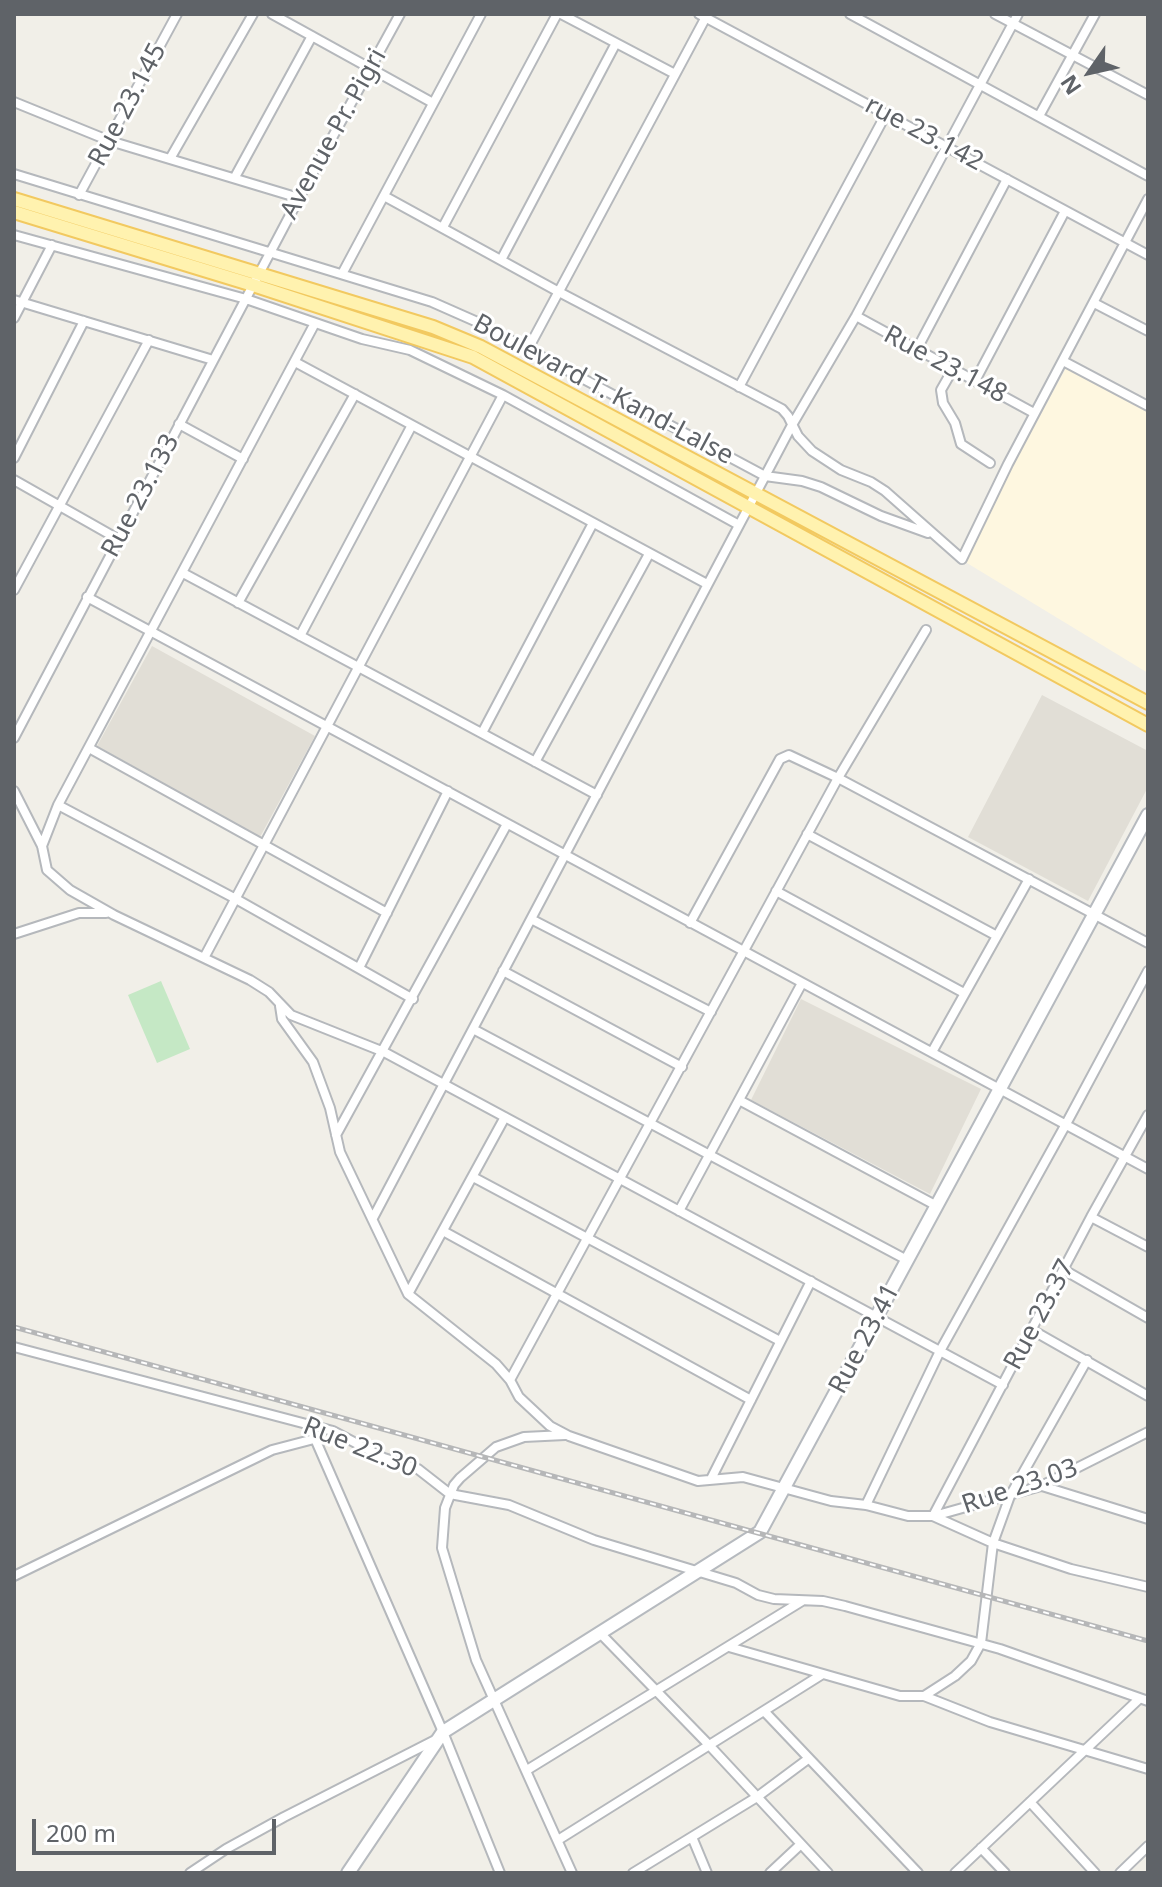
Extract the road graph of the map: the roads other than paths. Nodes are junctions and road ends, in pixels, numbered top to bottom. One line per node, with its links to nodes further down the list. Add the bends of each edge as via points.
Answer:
1 (177, 14): 24 (street, Rue 23.145)
2 (253, 14): 26 (street)
3 (272, 14): 13 (street)
4 (400, 14): 16 (street, Avenue Pr. Pigri)
5 (481, 14): 21 (street)
6 (559, 14): 14 (street); 38 (street)
7 (850, 14): 18 (street)
8 (995, 14): 12 (street)
9 (1018, 14): 12 (street)
10 (1095, 14): 15 (street)
11 (704, 15): 17 (street); 22 (street, rue 23.142)
12 (1013, 24): 15 (street); 18 (street)
13 (312, 36): 16 (street); 29 (street)
14 (616, 43): 17 (street); 44 (street)
15 (1072, 55): 19 (street); 23 (street)
16 (370, 68): 21 (street); 33 (street, Avenue Pr. Pigri)
17 (675, 74): 47 (street)
18 (981, 85): 23 (street); 25 (street)
19 (1148, 95)
20 (14, 102): 24 (street)
21 (433, 103): 32 (street)
22 (886, 114): 25 (street, rue 23.142); 64 (street)
23 (1039, 116): 28 (street)
24 (110, 141): 26 (street); 31 (street, Rue 23.145)
25 (946, 147): 30 (street, rue 23.142); 51 (street)
26 (171, 157): 29 (street)
27 (14, 174): 31 (street, Boulevard T. Kand-Lalse)
28 (1148, 176)
29 (235, 177): 33 (street)
30 (1007, 179): 36 (street, rue 23.142); 58 (street)
31 (79, 195): 42 (street, Boulevard T. Kand-Lalse)
32 (384, 196): 38 (street); 45 (street)
33 (299, 198): 42 (street, Avenue Pr. Pigri)
34 (14, 199): 46 (main road)
35 (1148, 199): 40 (street)
36 (1065, 211): 40 (street, rue 23.142); 63 (street)
37 (14, 212): 46 (main road)
38 (443, 227): 44 (street)
39 (14, 235): 41 (street)
40 (1126, 243): 43 (street, rue 23.142); 50 (street)
41 (52, 245): 48 (street); 49 (street)
42 (269, 255): 45 (street, Boulevard T. Kand-Lalse); 46 (street, Rue 23.133)
43 (1148, 255)
44 (501, 260): 47 (street)
45 (342, 274): 57 (street, Boulevard T. Kand-Lalse, via 432,302)
46 (256, 279): 48 (street, Rue 23.133); 78 (main road, via 433,327 481,347); 80 (main road, via 473,357)
47 (559, 292): 57 (street); 64 (street)
48 (246, 299): 54 (street); 59 (street, Rue 23.133)
49 (18, 301): 52 (street); 53 (street)
50 (1094, 303): 55 (street); 60 (street)
51 (856, 316): 58 (street, Rue 23.148); 71 (street)
52 (14, 318)
53 (84, 321): 56 (street); 73 (street)
54 (315, 323): 61 (street); 66 (street, via 410,350)
55 (1148, 331)
56 (149, 340): 59 (street); 79 (street)
57 (528, 349): 76 (street, Boulevard T. Kand-Lalse)
58 (917, 349): 62 (street, Rue 23.148)
59 (213, 360): 69 (street, Rue 23.133)
60 (1063, 361): 67 (street); 68 (street)
61 (295, 362): 65 (street); 74 (street)
62 (953, 369): 63 (street, Rue 23.148); 75 (street, via 941,390 943,403 961,444)
63 (975, 381): 68 (street, Rue 23.148)
64 (739, 387): 71 (street, via 782,409)
65 (355, 394): 70 (street); 90 (street)
66 (503, 395): 72 (street); 82 (street)
67 (1148, 406)
68 (1034, 413): 83 (street, via 962,559)
69 (179, 424): 74 (street); 84 (street, Rue 23.133)
70 (412, 425): 72 (street); 93 (street)
71 (792, 425): 76 (street); 83 (street, via 812,451 885,491)
72 (470, 457): 81 (street); 94 (street)
73 (14, 458)
74 (243, 459): 86 (street)
75 (990, 463)
76 (765, 476): 78 (street); 83 (street, Boulevard T. Kand-Lalse, via 821,487)
77 (14, 480): 79 (street)
78 (756, 492): 80 (street); 95 (main road)
79 (60, 506): 84 (street); 88 (street)
80 (749, 506): 82 (street); 96 (main road)
81 (593, 523): 85 (street); 98 (street)
82 (739, 525): 87 (street)
83 (933, 535)
84 (118, 539): 89 (street, Rue 23.133)
85 (649, 554): 87 (street); 101 (street)
86 (183, 573): 90 (street); 92 (street)
87 (707, 584): 105 (street)
88 (14, 590)
89 (87, 597): 92 (street); 99 (street, Rue 23.133)
90 (238, 603): 93 (street)
91 (926, 630): 102 (street)
92 (151, 632): 97 (street); 100 (street)
93 (300, 636): 94 (street)
94 (359, 667): 97 (street); 98 (street)
95 (1148, 703)
96 (1148, 725)
97 (327, 726): 104 (street); 110 (street)
98 (482, 733): 101 (street)
99 (14, 738)
100 (89, 748): 106 (street); 110 (street)
101 (535, 762): 105 (street)
102 (838, 778): 109 (street); 113 (street); 120 (street, via 789,755 782,757)
103 (14, 791): 111 (street)
104 (448, 791): 108 (street); 116 (street)
105 (597, 795): 112 (street)
106 (58, 805): 111 (street); 115 (street)
107 (1148, 815): 118 (street, Rue 23.41)
108 (507, 824): 112 (street); 131 (street)
109 (807, 834): 114 (street); 122 (street)
110 (264, 845): 115 (street); 116 (street)
111 (42, 846): 117 (street, via 51,876)
112 (565, 854): 119 (street); 120 (street)
113 (1029, 879): 118 (street); 122 (street)
114 (776, 891): 124 (street); 130 (street)
115 (236, 899): 125 (street); 126 (street)
116 (387, 913): 126 (street)
117 (114, 915): 121 (street, via 79,913); 125 (street)
118 (1093, 915): 123 (street); 139 (street, Rue 23.41)
119 (531, 919): 127 (street); 133 (street)
120 (690, 923): 124 (street)
121 (14, 934)
122 (997, 936): 130 (street)
123 (1148, 943)
124 (744, 952): 129 (street); 133 (street)
125 (205, 956): 132 (street, via 269,992)
126 (359, 968): 131 (street)
127 (503, 971): 134 (street); 137 (street)
128 (1148, 971): 144 (street)
129 (802, 983): 136 (street); 140 (street)
130 (964, 993): 136 (street)
131 (413, 999): 135 (street)
132 (280, 1006): 135 (street, via 306,1022); 145 (street, via 282,1019 313,1062)
133 (711, 1012): 137 (street)
134 (473, 1029): 138 (street); 143 (street)
135 (384, 1052): 138 (street); 145 (street)
136 (932, 1052): 139 (street)
137 (682, 1067): 143 (street)
138 (444, 1084): 142 (street); 154 (street)
139 (1001, 1088): 144 (street); 151 (street, Rue 23.41)
140 (739, 1100): 146 (street); 151 (street)
141 (1148, 1115): 147 (street, Rue 23.37)
142 (505, 1117): 149 (street); 150 (street)
143 (651, 1123): 146 (street); 150 (street)
144 (1066, 1124): 147 (street); 168 (street)
145 (336, 1135): 154 (street)
146 (709, 1154): 152 (street); 158 (street)
147 (1125, 1157): 148 (street); 153 (street, Rue 23.37)
148 (1148, 1169)
149 (473, 1177): 155 (street); 156 (street)
150 (621, 1180): 152 (street); 156 (street)
151 (937, 1206): 158 (street, Rue 23.41)
152 (679, 1211): 160 (street)
153 (1091, 1217): 157 (street); 159 (street, Rue 23.37)
154 (373, 1218): 162 (street)
155 (443, 1231): 161 (street); 162 (street)
156 (589, 1239): 161 (street); 166 (street)
157 (1148, 1247)
158 (907, 1260): 163 (street, Rue 23.41)
159 (1064, 1270): 164 (street); 165 (street, Rue 23.37)
160 (811, 1281): 163 (street); 166 (street)
161 (559, 1293): 170 (street); 173 (street)
162 (408, 1294): 170 (street, via 467,1338)
163 (876, 1317): 168 (street); 180 (street, Rue 23.41)
164 (1148, 1318)
165 (1032, 1330): 169 (street); 171 (street, Rue 23.37)
166 (780, 1341): 173 (street)
167 (14, 1347): 174 (street, Rue 22.30)
168 (940, 1351): 171 (street); 183 (street)
169 (1087, 1360): 172 (street); 182 (street)
170 (510, 1380): 176 (street, via 537,1416)
171 (1003, 1385): 184 (street, Rue 23.37)
172 (1148, 1396)
173 (751, 1400): 178 (street)
174 (309, 1425): 177 (street); 181 (street, Rue 22.30, via 418,1469)
175 (1148, 1432): 179 (street, Rue 23.03)
176 (569, 1436): 178 (street, via 691,1479); 181 (street, via 539,1435 496,1447 460,1478)
177 (314, 1439): 188 (street, via 272,1450); 200 (street)
178 (711, 1479): 180 (street, via 743,1477)
179 (1041, 1486): 182 (street, Rue 23.03); 185 (street)
180 (784, 1490): 183 (street); 187 (street, Rue 23.41, via 760,1532)
181 (450, 1494): 187 (street, Rue 22.30, via 496,1501 594,1540); 197 (street, via 442,1527 445,1564)
182 (1010, 1496): 184 (street, Rue 23.03); 186 (street)
183 (866, 1505): 184 (street, via 908,1516)
184 (933, 1516): 186 (street)
185 (1148, 1519)
186 (993, 1543): 189 (street); 192 (street)
187 (696, 1571): 190 (street, Rue 22.30, via 767,1598); 191 (street, Rue 23.41)
188 (14, 1576)
189 (1148, 1587)
190 (805, 1599): 192 (street, Rue 22.30); 193 (street)
191 (599, 1632): 195 (street); 197 (street, Rue 23.41)
192 (981, 1643): 196 (street, via 955,1676); 198 (street, Rue 22.30)
193 (729, 1647): 194 (street); 195 (street)
194 (821, 1675): 196 (street, via 900,1696); 199 (street)
195 (657, 1690): 201 (street); 205 (street)
196 (924, 1696): 202 (street)
197 (494, 1699): 200 (street, Rue 23.41); 205 (street)
198 (1143, 1700): 202 (street)
199 (764, 1711): 201 (street); 203 (street)
200 (439, 1736): 215 (street); 216 (street); 217 (street)
201 (709, 1745): 206 (street); 209 (street)
202 (1083, 1751): 204 (street); 207 (street)
203 (808, 1759): 206 (street); 222 (street)
204 (1148, 1769)
205 (527, 1770): 209 (street)
206 (757, 1797): 208 (street); 210 (street)
207 (1030, 1802): 212 (street); 225 (street)
208 (692, 1837): 214 (street); 219 (street)
209 (558, 1840): 218 (street)
210 (801, 1844): 220 (street); 221 (street)
211 (1148, 1846): 213 (street)
212 (981, 1848): 223 (street); 224 (street)
213 (1129, 1864): 226 (street); 227 (street)
214 (635, 1872)
215 (190, 1873)
216 (348, 1873)
217 (500, 1873)
218 (572, 1873)
219 (707, 1873)
220 (770, 1873)
221 (828, 1873)
222 (918, 1873)
223 (955, 1873)
224 (1005, 1873)
225 (1095, 1873)
226 (1120, 1873)
227 (1137, 1873)

